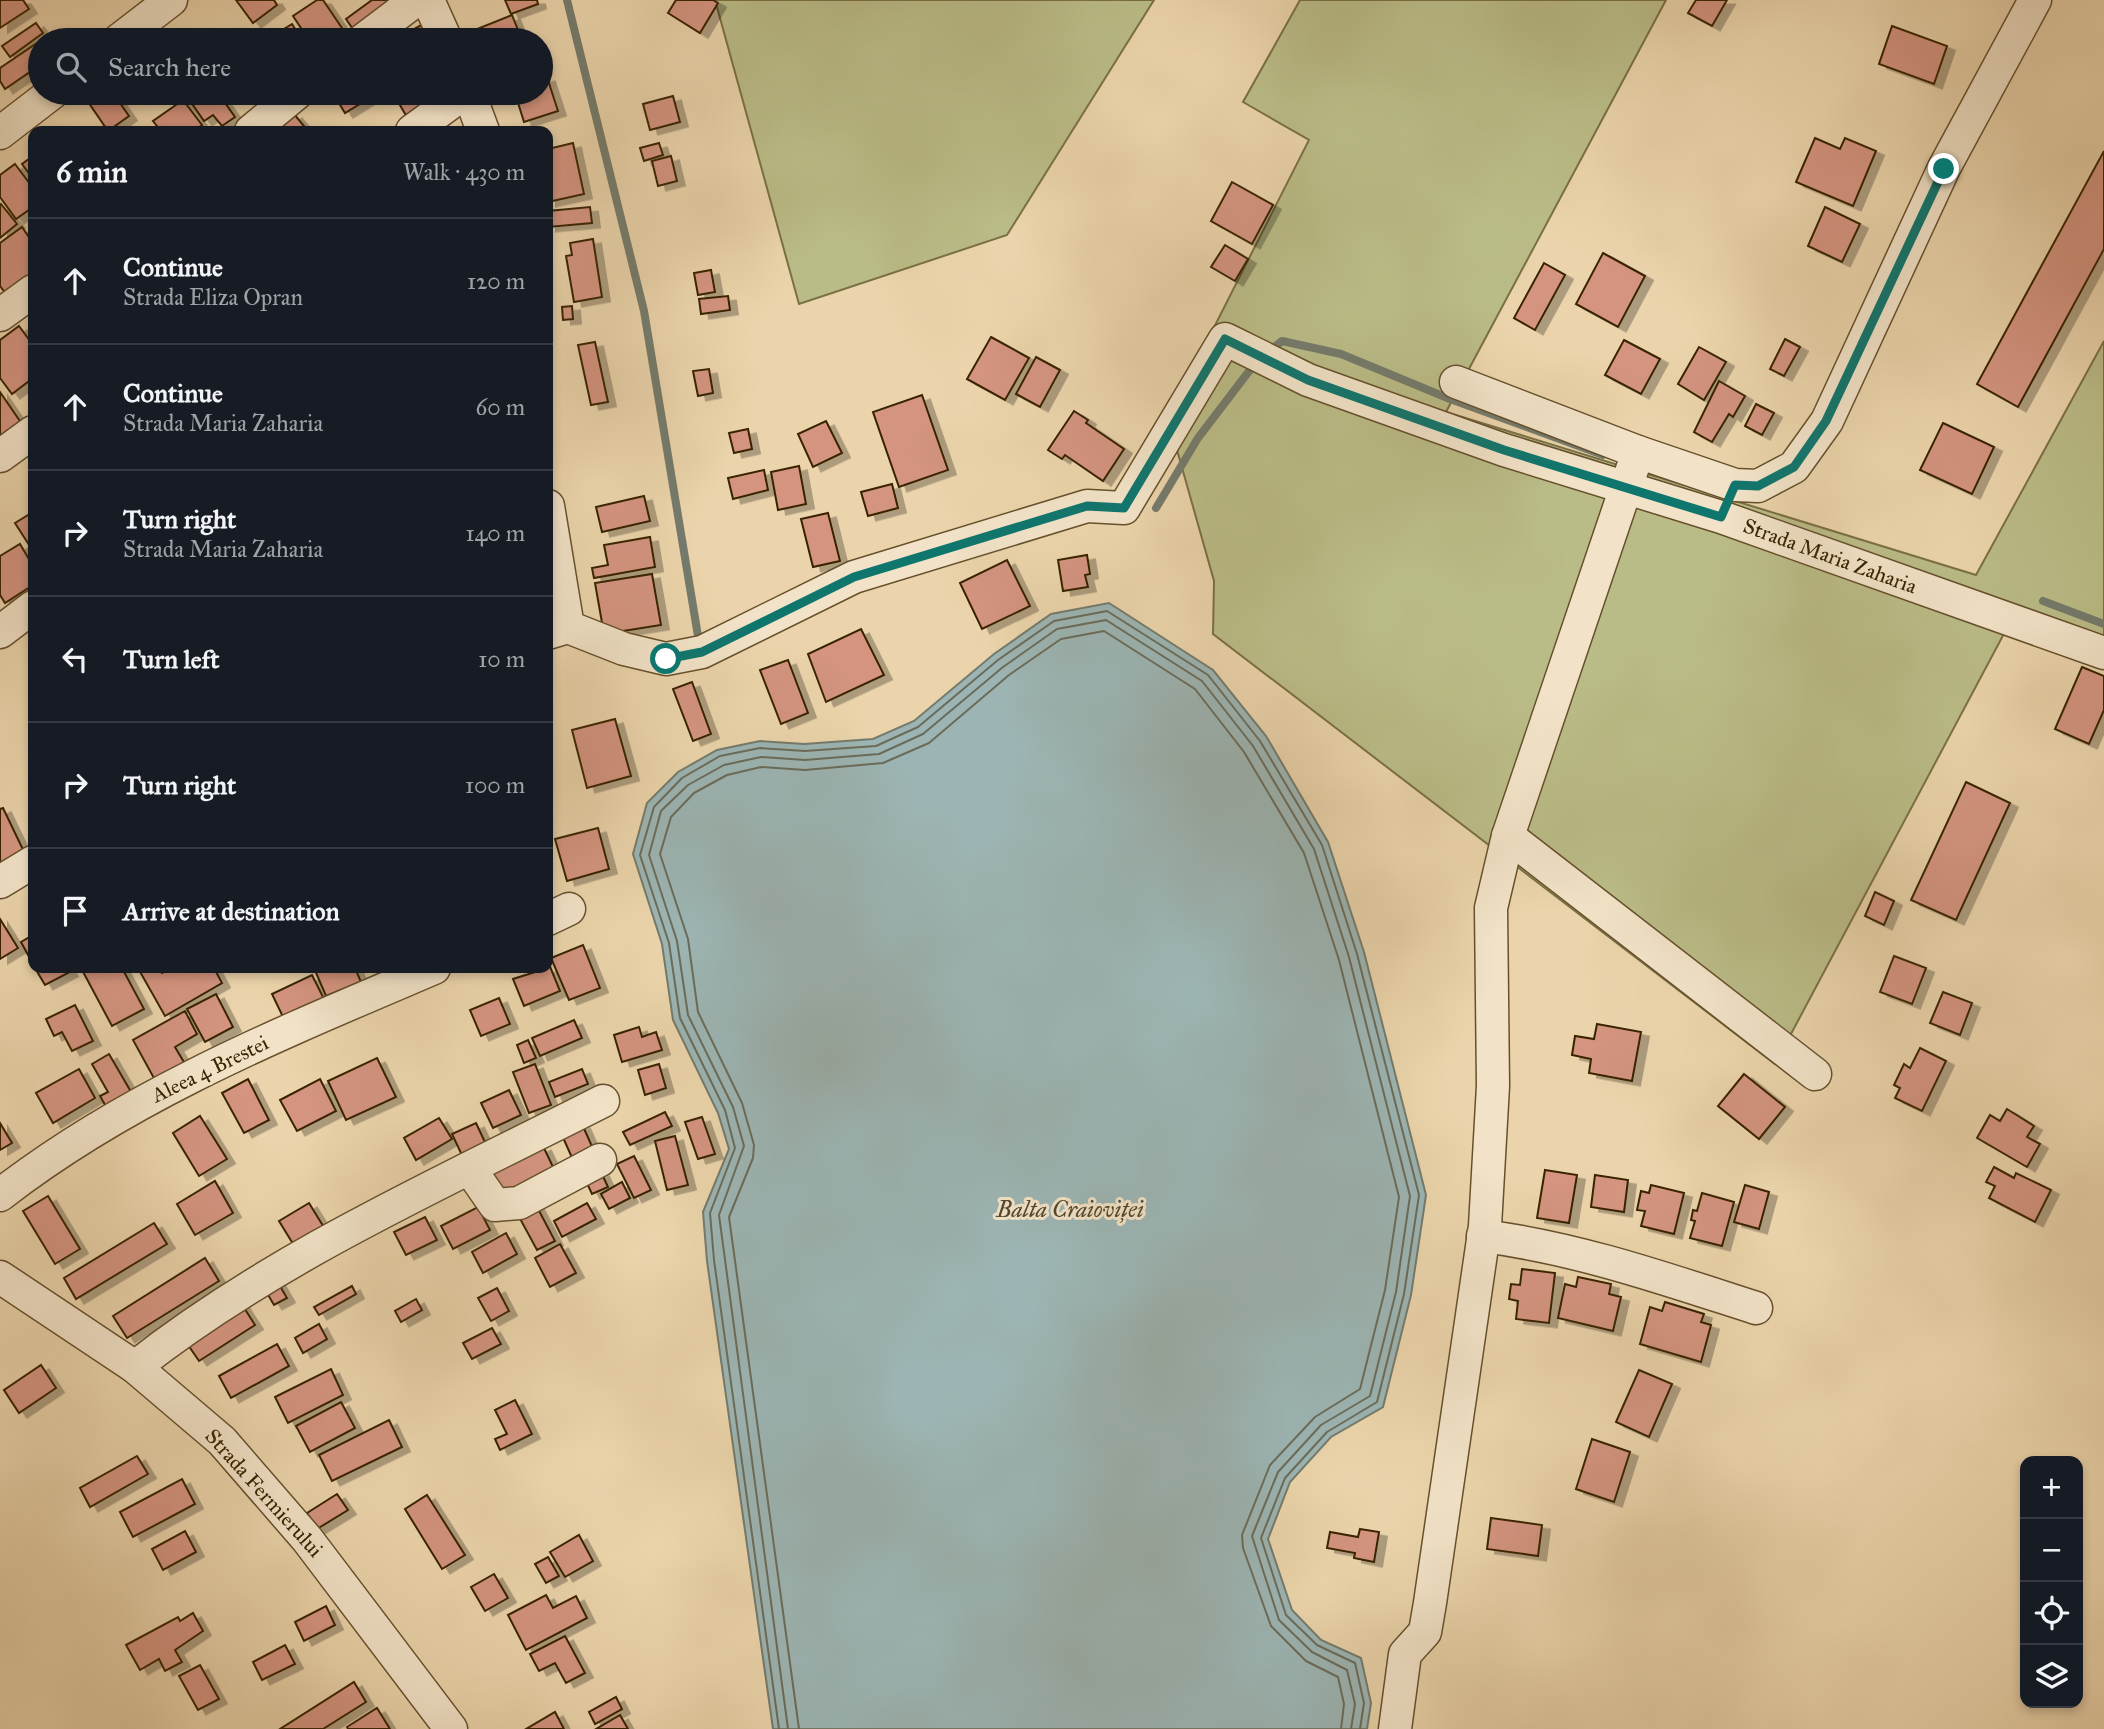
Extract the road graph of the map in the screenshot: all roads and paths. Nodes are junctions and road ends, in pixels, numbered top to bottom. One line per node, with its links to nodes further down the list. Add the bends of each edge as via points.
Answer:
1 (171, 0): 5 (street)
2 (416, 0): 6 (street)
3 (428, 0): 7 (street)
4 (2035, 0): 22 (street, via 1944,169 1826,421 1794,467 1758,486)
5 (135, 28)
6 (379, 28)
7 (441, 28)
8 (36, 105): 15 (street)
9 (282, 105): 12 (street)
10 (449, 105): 13 (street)
11 (471, 105): 14 (street)
12 (257, 126)
13 (419, 126)
14 (481, 126)
15 (0, 133)
16 (28, 295): 17 (street)
17 (0, 315)
18 (1457, 382): 20 (street)
19 (28, 436): 21 (street)
20 (1638, 452): 22 (street); 23 (street)
21 (0, 456)
22 (1735, 485): 24 (street)
23 (1623, 489): 24 (street, Strada Maria Zaharia); 27 (street, Strada Maria Zaharia, via 1308,380 1225,339 1124,508 1087,506 854,577 702,652 666,659); 30 (street)
24 (1721, 517): 29 (street, Strada Maria Zaharia)
25 (553, 568): 27 (street)
26 (28, 611): 28 (street)
27 (558, 630)
28 (0, 632)
29 (2104, 653)
30 (1508, 836): 34 (street); 39 (street, via 1491,908 1493,1086)
31 (28, 865): 32 (street)
32 (0, 882)
33 (422, 973): 38 (street, Aleea 4 Brestei, via 249,1047 127,1110)
34 (1815, 1074)
35 (603, 1101): 37 (street)
36 (600, 1160): 37 (street, via 519,1203 495,1205)
37 (470, 1169): 42 (street, via 247,1288)
38 (0, 1195)
39 (1483, 1236): 41 (street, via 1533,1242 1624,1265); 44 (street, via 1425,1632 1405,1654)
40 (0, 1277): 42 (street, Strada Fermierului)
41 (1756, 1308)
42 (135, 1367): 43 (street, Strada Fermierului, via 222,1441 307,1539)
43 (451, 1729)
44 (1395, 1729)

